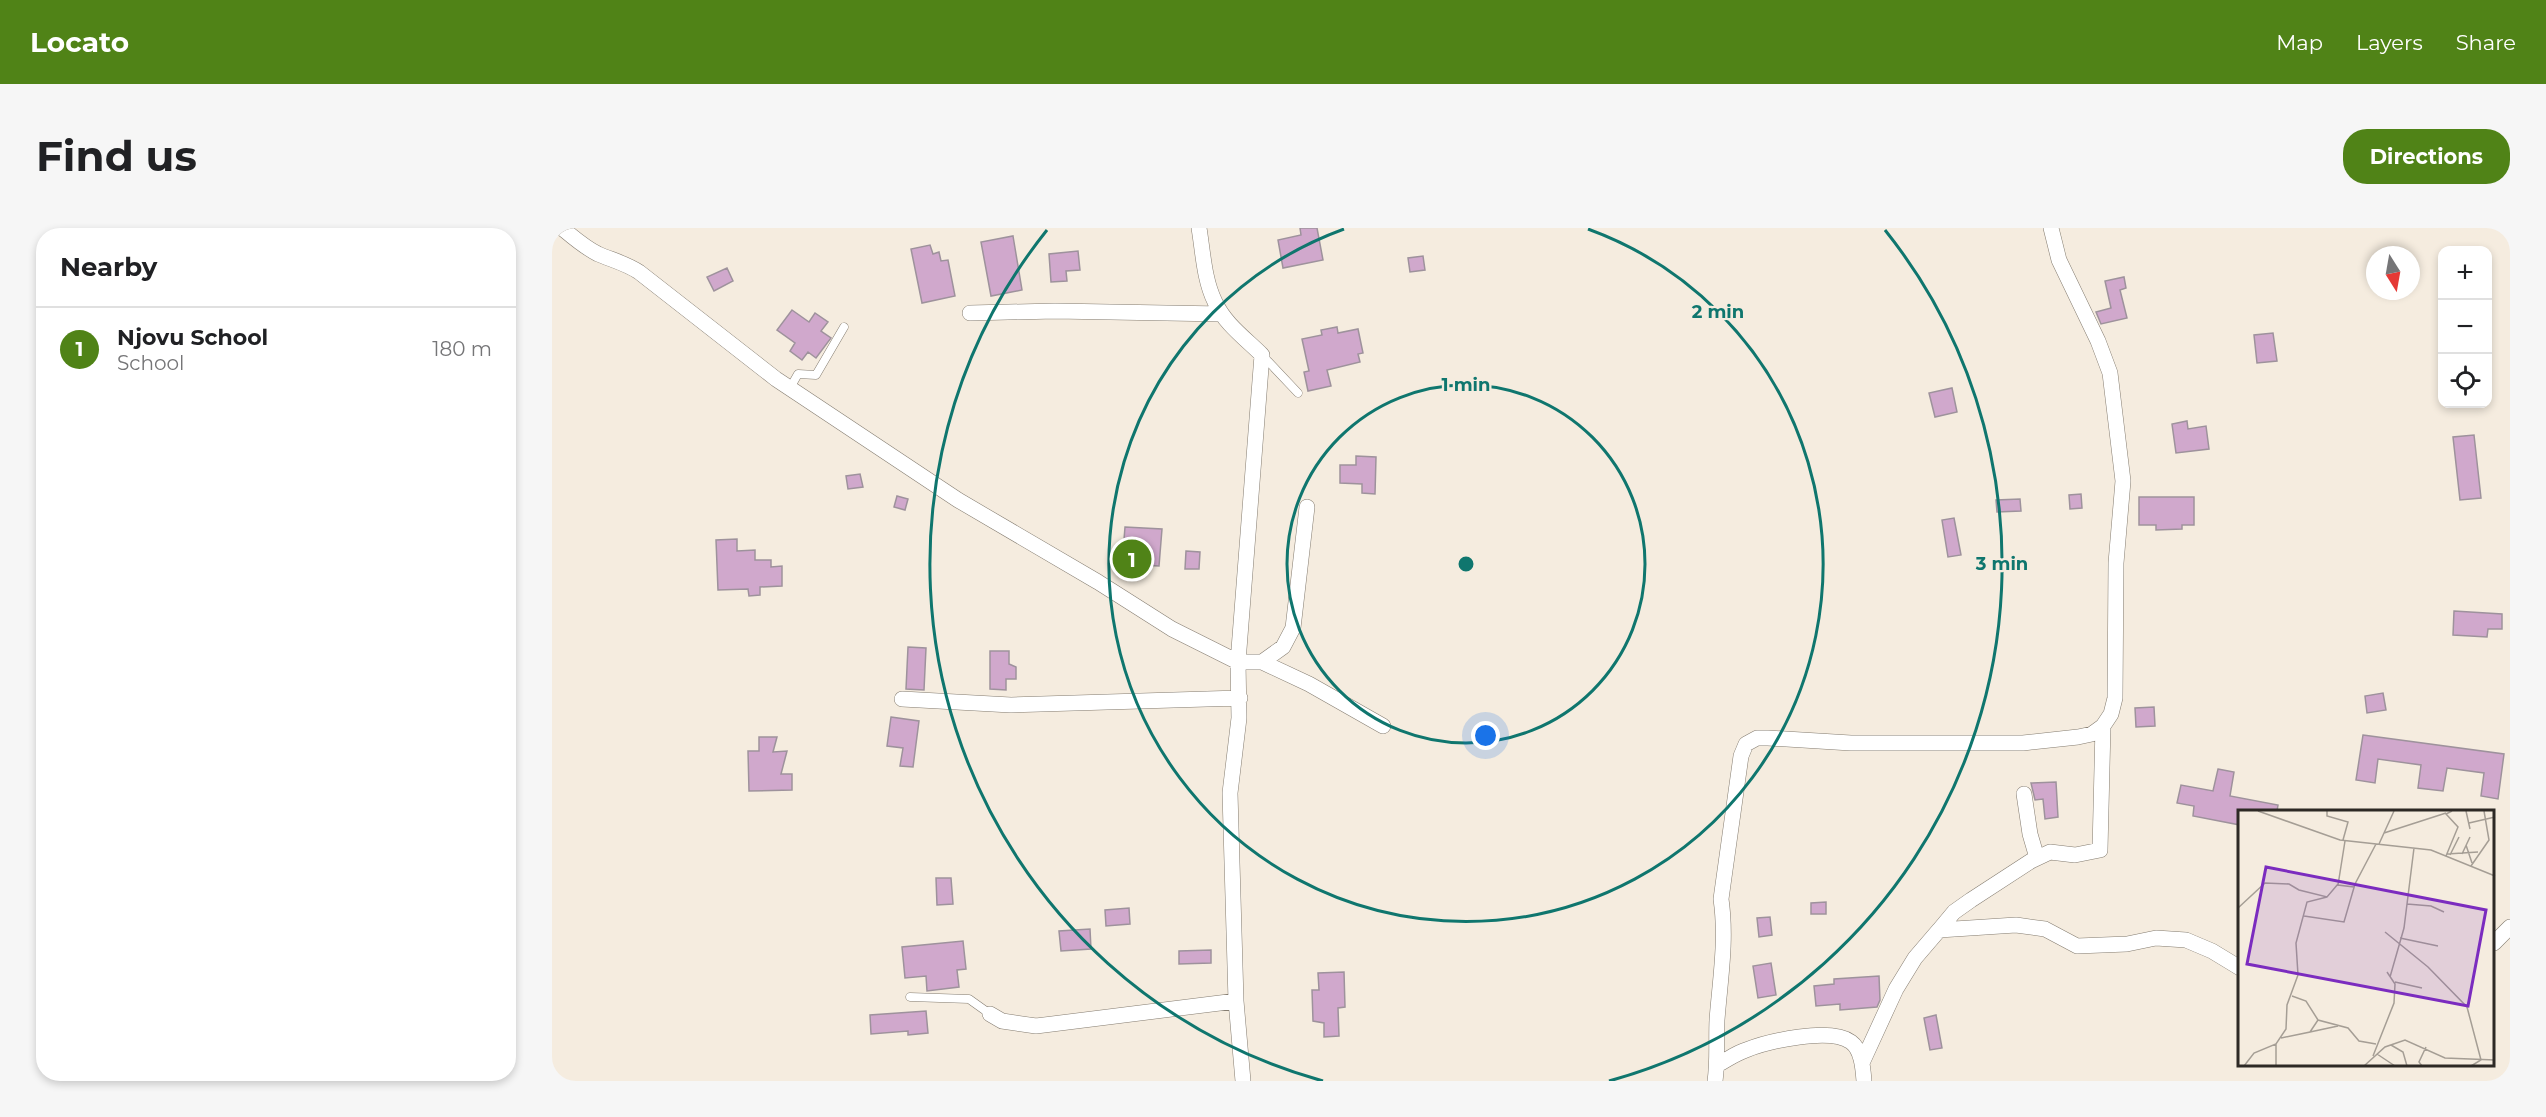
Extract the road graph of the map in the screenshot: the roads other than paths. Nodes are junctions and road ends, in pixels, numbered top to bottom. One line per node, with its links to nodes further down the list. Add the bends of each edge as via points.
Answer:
1 (562, 228): 8 (street, via 582,245 625,263 659,286)
2 (1199, 228): 5 (street, via 1209,286)
3 (2051, 228): 16 (street, via 2059,260 2110,373 2123,481 2116,563 2115,698)
4 (970, 313): 5 (street)
5 (1222, 314): 7 (street)
6 (844, 327): 8 (lane, via 816,375 798,374)
7 (1262, 355): 9 (lane); 11 (street)
8 (790, 388): 11 (street, via 958,500 1172,628)
9 (1298, 393)
10 (1308, 507): 12 (street, via 1293,628 1283,647)
11 (1238, 662): 12 (street); 13 (street)
12 (1262, 662): 15 (street)
13 (1240, 698): 14 (street, via 1011,705); 24 (street, via 1230,793)
14 (902, 699)
15 (1383, 726)
16 (2103, 726): 18 (street, via 2100,849 2075,855 2050,852); 27 (street, via 2078,737 2023,743 1851,743 1757,738 1746,744 1741,756 1721,899 1723,970)
17 (2024, 794): 18 (street)
18 (2037, 858): 20 (street, via 1954,912)
19 (2510, 927): 21 (street)
20 (1939, 930): 22 (street, via 2016,925 2045,929 2077,946 2127,944 2156,938 2186,940); 26 (street, via 1896,989)
21 (2495, 941)
22 (2238, 967)
23 (910, 997): 25 (lane, via 969,999)
24 (1236, 1001): 25 (street, via 1036,1026 1002,1021); 28 (street)
25 (990, 1014)
26 (1862, 1063): 27 (street, via 1852,1043 1825,1036 1768,1043 1744,1050); 30 (street)
27 (1717, 1065): 29 (street)
28 (1243, 1081)
29 (1715, 1081)
30 (1864, 1081)

